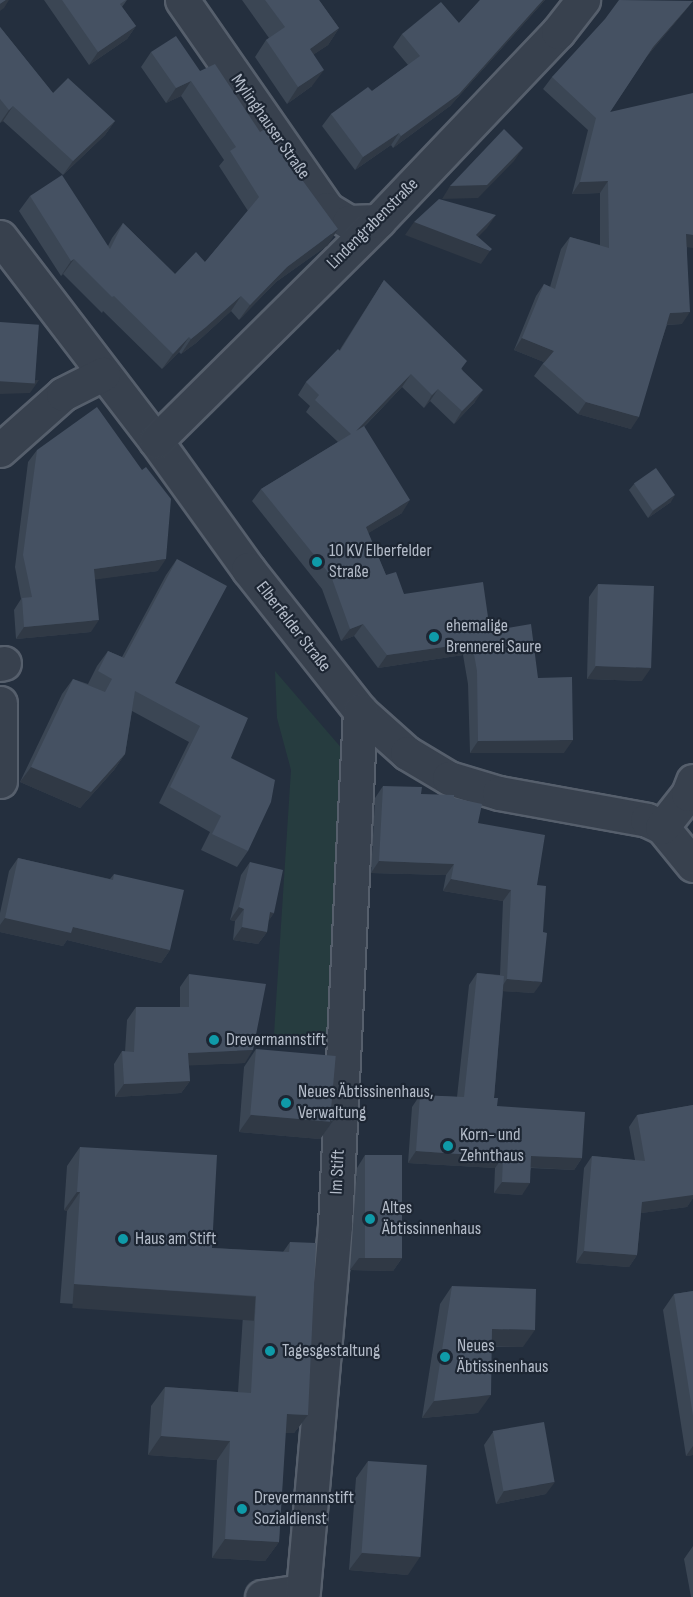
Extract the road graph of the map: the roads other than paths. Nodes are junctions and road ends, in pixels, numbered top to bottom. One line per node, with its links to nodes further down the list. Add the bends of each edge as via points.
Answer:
1 (182, 0): 3 (street, Mylinghauser Straße, via 327,209 349,222)
2 (583, 0): 3 (street, Lindengrabenstraße, via 558,32)
3 (378, 221): 6 (street, Lindengrabenstraße)
4 (0, 237): 5 (street, Elberfelder Straße)
5 (104, 374): 6 (street, Elberfelder Straße); 7 (street, via 63,394)
6 (156, 441): 9 (street, Elberfelder Straße, via 248,569)
7 (0, 450)
8 (0, 703): 10 (street)
9 (360, 711): 12 (street, Elberfelder Straße, via 407,753 449,778 499,793 632,816); 14 (street, Im Stift, via 335,1225 303,1591)
10 (0, 781)
11 (690, 788): 12 (street)
12 (662, 827): 13 (street)
13 (693, 865)
14 (262, 1597)

